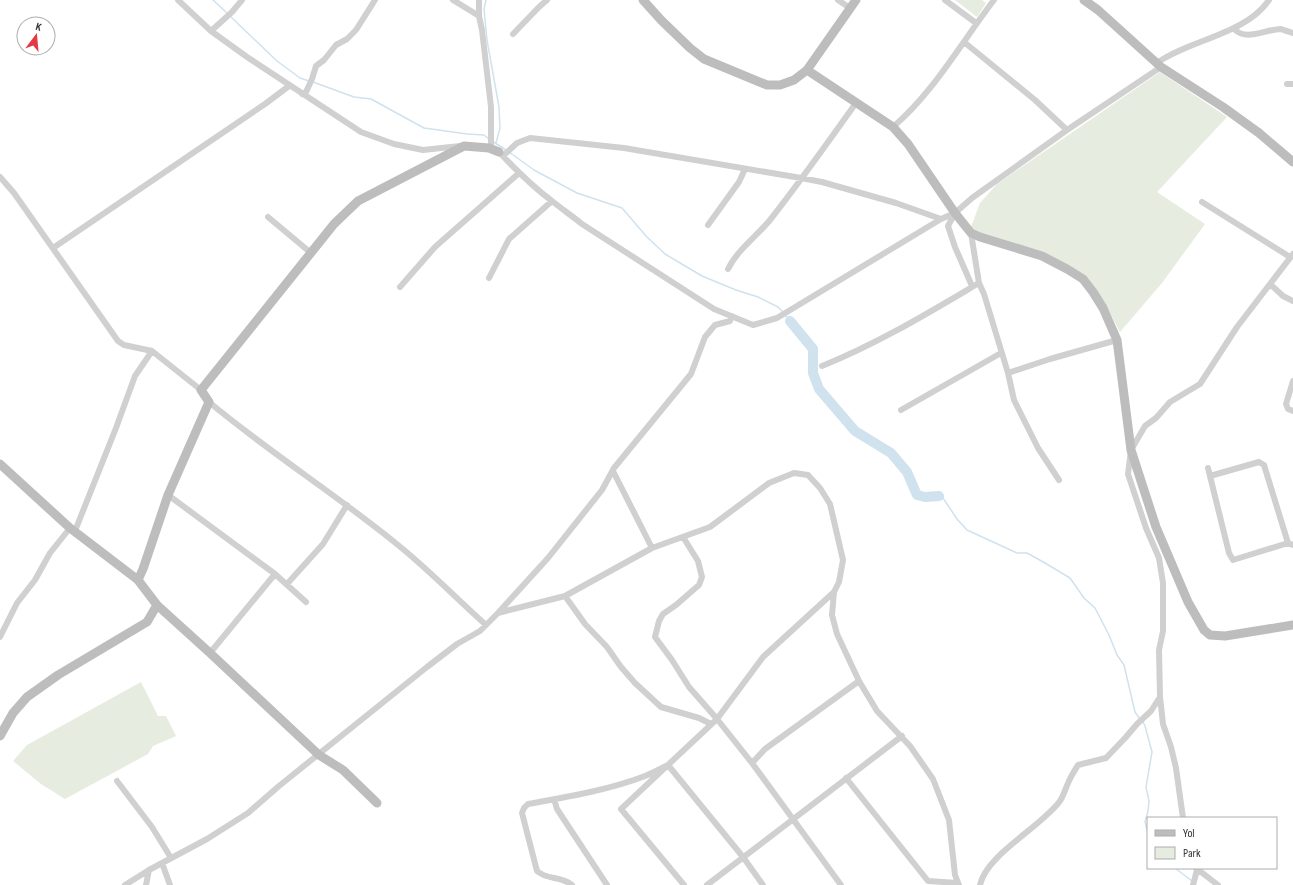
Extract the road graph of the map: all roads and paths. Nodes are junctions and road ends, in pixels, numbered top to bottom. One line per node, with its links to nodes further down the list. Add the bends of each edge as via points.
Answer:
1 (178, 0): 18 (street)
2 (242, 0): 18 (street)
3 (375, 0): 25 (street, via 356,30 336,45 316,66 306,92)
4 (453, 0): 15 (street)
5 (479, 0): 15 (street)
6 (547, 0): 20 (street)
7 (643, 0): 23 (street, via 684,43 704,59 766,85 780,85 794,80)
8 (838, 0): 14 (street)
9 (856, 0): 14 (street)
10 (945, 0): 16 (street)
11 (994, 0): 16 (street)
12 (1084, 0): 22 (street)
13 (1270, 0): 17 (street, via 1248,21)
14 (850, 8): 23 (street)
15 (479, 16): 30 (street, via 491,107 491,134)
16 (976, 23): 21 (street)
17 (1234, 29): 19 (street, via 1243,34 1281,30); 22 (street, via 1168,55)
18 (211, 31): 24 (street)
19 (1293, 33)
20 (513, 34)
21 (964, 42): 27 (street, via 910,113); 28 (street, via 1035,100)
22 (1159, 65): 28 (street); 31 (street, via 1259,133)
23 (807, 70): 26 (street)
24 (289, 86): 25 (street); 43 (street)
25 (302, 94): 29 (street, via 361,132 394,144 423,150)
26 (856, 103): 27 (street); 35 (street)
27 (893, 127): 38 (street, via 908,144)
28 (1067, 130): 38 (street)
29 (464, 146): 30 (street); 44 (street, via 358,201 334,224)
30 (498, 151): 32 (street, via 530,138 610,146); 33 (street)
31 (1293, 162)
32 (745, 169): 35 (street); 41 (street, via 739,182)
33 (519, 173): 36 (street); 50 (street, via 435,247)
34 (0, 177): 43 (street)
35 (801, 178): 40 (street, via 896,203); 46 (street, via 760,232 733,259)
36 (552, 201): 47 (street, via 509,239); 53 (street, via 582,224 714,308)
37 (1202, 202): 45 (street)
38 (955, 213): 40 (street); 42 (street); 51 (street, via 948,226)
39 (268, 217): 44 (street)
40 (941, 219): 53 (street, via 777,318 753,325)
41 (708, 225)
42 (971, 233): 48 (street); 54 (street, via 1042,256 1082,279 1103,308)
43 (53, 248): 55 (street, via 118,340 124,345)
44 (311, 253): 61 (street)
45 (1292, 256): 49 (street)
46 (728, 269)
47 (489, 278)
48 (978, 283): 51 (street); 56 (street, via 984,294)
49 (1270, 284): 52 (street); 65 (street, via 1237,327 1200,384 1170,402 1145,426)
50 (400, 286)
51 (972, 286): 57 (street, via 898,330 846,357)
52 (1293, 301)
53 (732, 316): 68 (street, via 730,321 716,326 705,338 691,374)
54 (1118, 340): 58 (street); 65 (street)
55 (152, 351): 61 (street); 73 (street, via 135,376)
56 (1001, 352): 58 (street); 63 (street)
57 (822, 366)
58 (1008, 373): 70 (street, via 1014,400 1038,448)
59 (1293, 381): 60 (street)
60 (1292, 388): 64 (street, via 1286,404 1288,409)
61 (201, 390): 62 (street)
62 (209, 402): 71 (street); 72 (street)
63 (901, 410)
64 (1293, 411)
65 (1131, 450): 86 (street, via 1156,527 1188,602 1204,630 1210,635 1225,636); 90 (street, via 1128,474 1159,558 1163,583 1163,632 1159,650)
66 (0, 464): 73 (street)
67 (1208, 468): 69 (street)
68 (613, 471): 76 (street); 84 (street, via 602,490 548,558)
69 (1210, 476): 75 (street, via 1259,462 1264,465); 75 (street, via 1229,553 1233,560)
70 (1059, 480)
71 (168, 495): 77 (street); 78 (street)
72 (347, 506): 79 (street, via 323,544); 85 (street, via 399,546)
73 (73, 529): 78 (street); 87 (street, via 50,553 35,580 17,603)
74 (683, 537): 76 (street); 80 (street, via 710,527 769,483 794,473 808,475 830,504 843,560 839,582); 91 (street, via 698,561 702,577 699,585 663,614 655,637 689,687)
75 (1291, 544)
76 (652, 548): 81 (street)
77 (275, 574): 79 (street); 88 (street)
78 (138, 580): 83 (street)
79 (287, 584): 82 (street)
80 (834, 592): 89 (street, via 832,615 837,634); 91 (street, via 763,657)
81 (565, 596): 84 (street); 92 (street, via 621,667 661,707)
82 (306, 602)
83 (156, 605): 88 (street); 93 (street, via 147,622 58,675 27,697 13,713)
84 (498, 613): 85 (street)
85 (486, 625): 95 (street, via 427,667)
86 (1293, 626)
87 (0, 637)
88 (210, 653): 95 (street)
89 (859, 681): 94 (street, via 878,711); 96 (street, via 765,749)
90 (1160, 697): 102 (street, via 1163,724 1176,768); 119 (street, via 1106,758 1078,765 1060,800 1043,819 996,859 986,870)
91 (717, 719): 92 (street); 96 (street)
92 (711, 724): 97 (street)
93 (0, 736)
94 (902, 736): 98 (street); 109 (street, via 933,779 949,820 955,875)
95 (319, 755): 101 (street, via 343,770); 105 (street, via 248,813 207,840)
96 (752, 763): 103 (street)
97 (668, 765): 100 (street, via 645,776); 104 (street); 115 (street, via 621,809)
98 (846, 778): 103 (street); 109 (street, via 928,881)
99 (117, 781): 105 (street, via 152,827)
100 (554, 799): 113 (street, via 528,804 522,813 537,871 541,875); 114 (street, via 557,809)
101 (377, 803)
102 (1183, 817)
103 (794, 819): 104 (street); 118 (street)
104 (743, 857): 116 (street); 117 (street)
105 (171, 858): 106 (street)
106 (162, 863): 108 (street); 112 (street)
107 (1196, 869): 120 (street); 121 (street)
108 (149, 870): 110 (street); 111 (street)
109 (959, 884)
110 (125, 885)
111 (146, 885)
112 (170, 885)
113 (572, 885)
114 (607, 885)
115 (684, 885)
116 (707, 885)
117 (763, 885)
118 (841, 885)
119 (980, 885)
120 (1192, 885)
121 (1218, 885)

